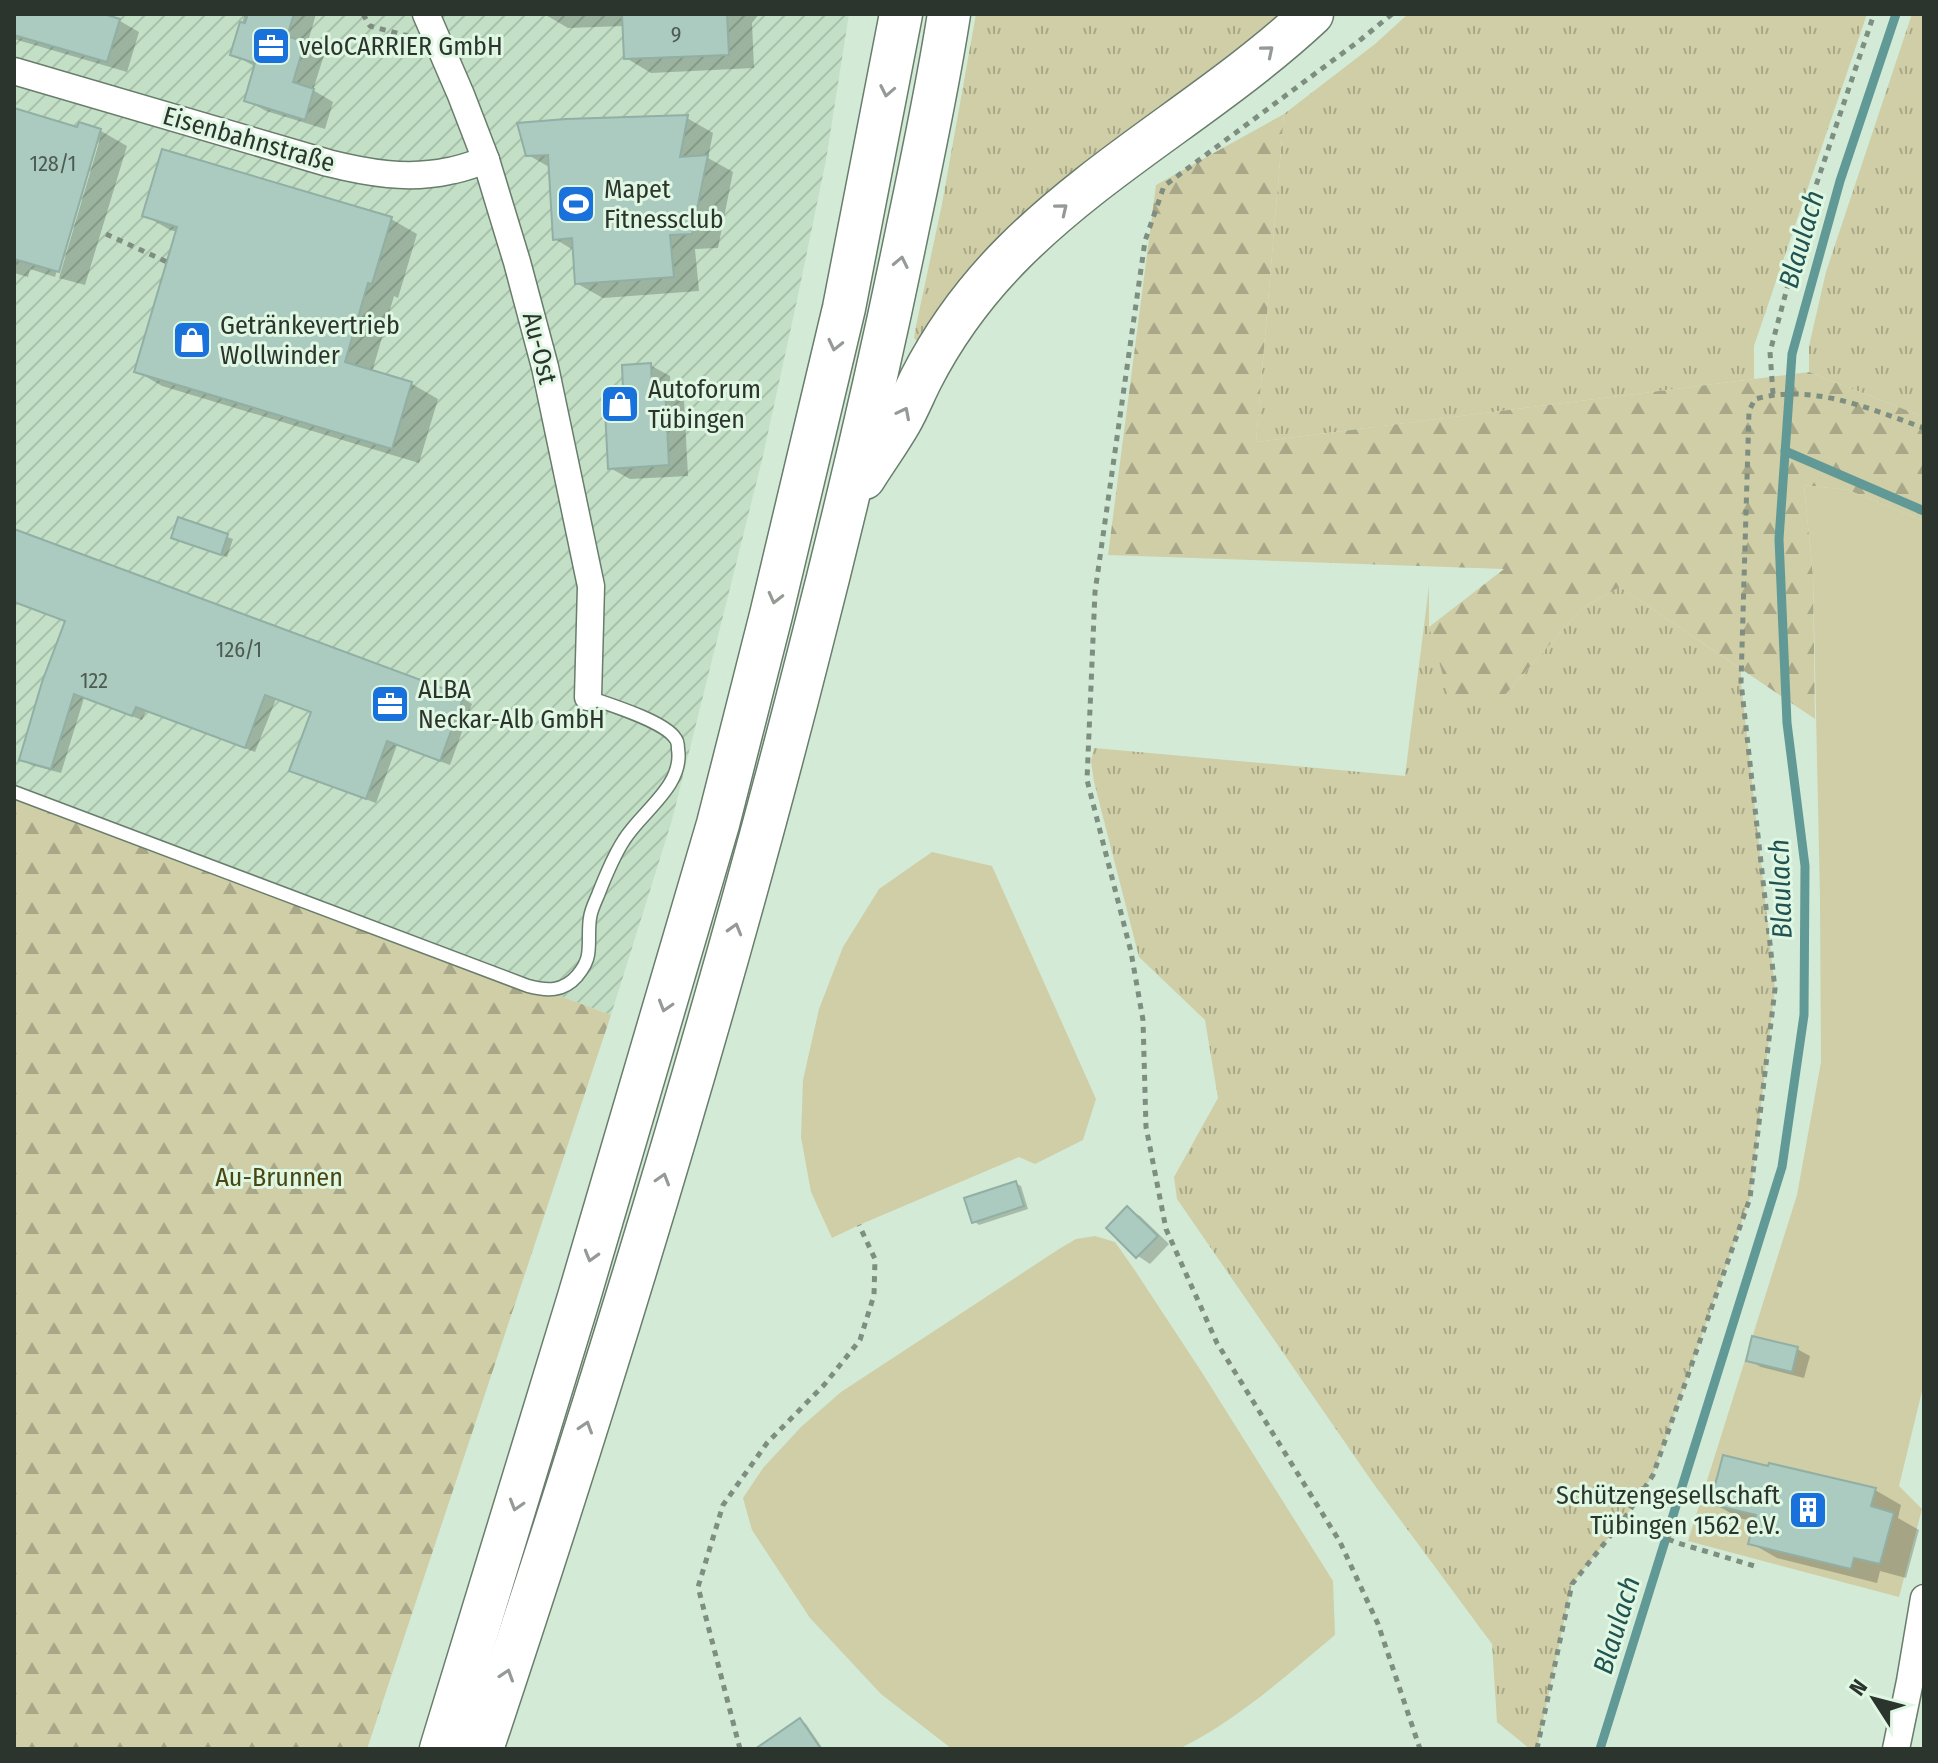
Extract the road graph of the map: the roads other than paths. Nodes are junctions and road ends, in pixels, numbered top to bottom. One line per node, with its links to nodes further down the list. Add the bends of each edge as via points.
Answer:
1 (426, 14): 6 (street, Au-Ost)
2 (901, 14): 11 (highway, one-way to 11, via 844,308 718,824)
3 (949, 14): 7 (highway, one-way to 3)
4 (1312, 14): 7 (highway, one-way to 4, via 900,423 944,338 1013,253 1101,177)
5 (14, 71): 6 (street, Eisenbahnstraße, via 367,172 427,175)
6 (486, 160): 8 (street, Au-Ost, via 545,367 591,586)
7 (848, 502): 12 (highway, one-way to 7, via 705,1036)
8 (588, 697): 9 (lane, via 667,730 677,739 680,758 663,793 622,842 590,915 588,958 568,986 558,990 528,986)
9 (14, 792)
10 (1924, 1598): 13 (street)
11 (441, 1749)
12 (482, 1749)
13 (1896, 1749)

